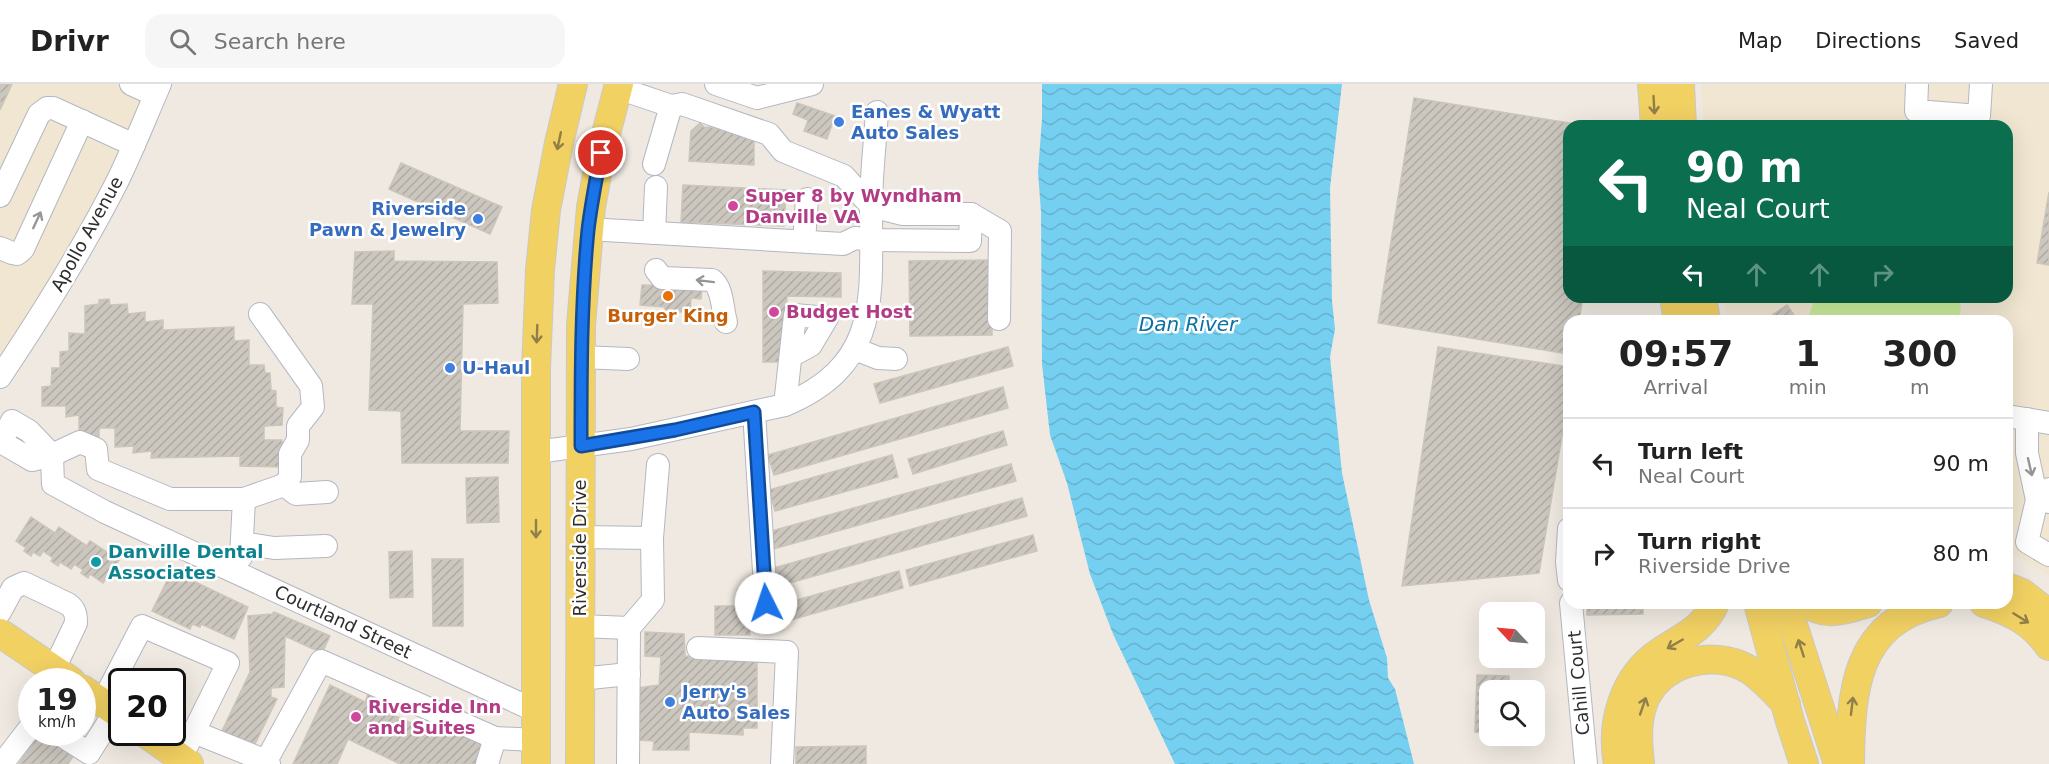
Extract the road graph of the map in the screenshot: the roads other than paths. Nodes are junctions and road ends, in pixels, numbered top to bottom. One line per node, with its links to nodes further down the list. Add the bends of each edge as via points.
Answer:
1 (131, 84): 10 (street)
2 (573, 84): 45 (main road, one-way to 45, via 546,210 540,270)
3 (716, 84): 4 (street, via 757,98)
4 (812, 84)
5 (1652, 84): 13 (main road, one-way to 13)
6 (1680, 84): 14 (main road)
7 (1917, 84): 8 (street, via 1916,111 1978,116)
8 (1981, 84)
9 (618, 86): 11 (street); 24 (main road, Riverside Drive)
10 (158, 89): 16 (street, Apollo Avenue)
11 (671, 106): 17 (street); 21 (street, via 682,104 769,134 783,151 844,176)
12 (877, 112): 21 (street)
13 (1655, 120)
14 (1682, 120)
15 (82, 122): 16 (street); 19 (street, via 53,108 39,114); 29 (street, one-way to 15, via 17,254 23,249)
16 (134, 145): 39 (street, Apollo Avenue, via 76,258)
17 (654, 164)
18 (656, 186): 25 (street)
19 (0, 196)
20 (807, 199): 28 (street)
21 (871, 206): 23 (street); 26 (street)
22 (971, 213): 23 (street); 27 (street, via 970,241); 32 (street, via 1000,231)
23 (903, 214): 27 (street)
24 (588, 229): 25 (street); 36 (main road, Riverside Drive)
25 (654, 233): 28 (street)
26 (872, 240): 27 (street); 28 (street, via 855,238 843,244); 34 (street, via 869,308)
27 (903, 240)
28 (804, 242)
29 (0, 248)
30 (656, 270): 33 (street, one-way to 30, via 721,289 712,280 662,278)
31 (260, 314): 47 (street, via 311,386 313,407 298,426 298,440 290,454 290,477)
32 (999, 319)
33 (726, 322)
34 (855, 349): 38 (street, via 878,358); 40 (street, via 824,385)
35 (791, 356): 40 (street)
36 (581, 357): 37 (street); 44 (main road, Riverside Drive)
37 (628, 359)
38 (897, 359)
39 (0, 376)
40 (785, 405): 41 (street)
41 (754, 412): 44 (street); 59 (street)
42 (2017, 418): 43 (street); 49 (street, one-way to 49)
43 (2049, 423)
44 (581, 446): 45 (street); 51 (main road, Riverside Drive)
45 (537, 452): 81 (main road, one-way to 81)
46 (658, 465): 52 (street)
47 (284, 485): 48 (street, via 296,494); 50 (street)
48 (327, 492)
49 (2045, 497): 54 (street)
50 (244, 499): 53 (street); 57 (street, Courtland Street, via 170,499 98,470 96,449 80,442 52,455 53,484)
51 (580, 537): 52 (street); 70 (main road, Riverside Drive)
52 (652, 538): 71 (street, via 653,600)
53 (242, 543): 55 (street, via 274,548); 57 (street, via 242,556)
54 (2038, 545): 56 (street)
55 (326, 546)
56 (2049, 555)
57 (235, 572): 81 (street, Courtland Street)
58 (2013, 590): 69 (main road)
59 (766, 603)
60 (1572, 609): 97 (street, Cahill Court)
61 (1711, 609): 98 (main road, one-way to 98, via 1689,636 1660,652 1632,680 1618,714)
62 (1760, 609): 79 (main road)
63 (1788, 609): 101 (main road, one-way to 63)
64 (1820, 609): 65 (main road)
65 (1846, 609)
66 (1925, 609): 102 (main road, one-way to 66, via 1851,709 1863,661 1885,631)
67 (2003, 609): 73 (main road, one-way to 73, via 2033,626)
68 (0, 612): 76 (street, via 13,588 24,583 73,608 76,623)
69 (2049, 614)
70 (580, 626): 71 (street); 78 (main road, Riverside Drive)
71 (629, 627): 77 (street)
72 (0, 633): 75 (main road)
73 (2049, 646)
74 (698, 648): 96 (street, via 787,652)
75 (52, 668)
76 (64, 668)
77 (629, 674): 78 (street); 95 (street)
78 (579, 679): 82 (main road, Riverside Drive)
79 (1786, 704): 99 (main road, one-way to 79, via 1639,721 1644,702 1660,679 1689,662 1720,659 1735,663 1749,670); 100 (main road)
80 (105, 705): 83 (street, via 142,626 228,663); 89 (street)
81 (536, 711): 82 (main road); 88 (main road)
82 (579, 730): 94 (main road, Riverside Drive)
83 (194, 732): 90 (street); 91 (street)
84 (495, 738): 88 (street); 91 (street, via 321,661); 93 (street)
85 (18, 744): 92 (street)
86 (75, 746): 89 (street)
87 (162, 746): 90 (main road)
88 (536, 752)
89 (92, 759)
90 (183, 762)
91 (268, 763)
92 (2, 764)
93 (487, 764)
94 (580, 764)
95 (628, 764)
96 (782, 764)
97 (1586, 764)
98 (1618, 764)
99 (1640, 764)
100 (1804, 764)
101 (1838, 764)
102 (1850, 764)

